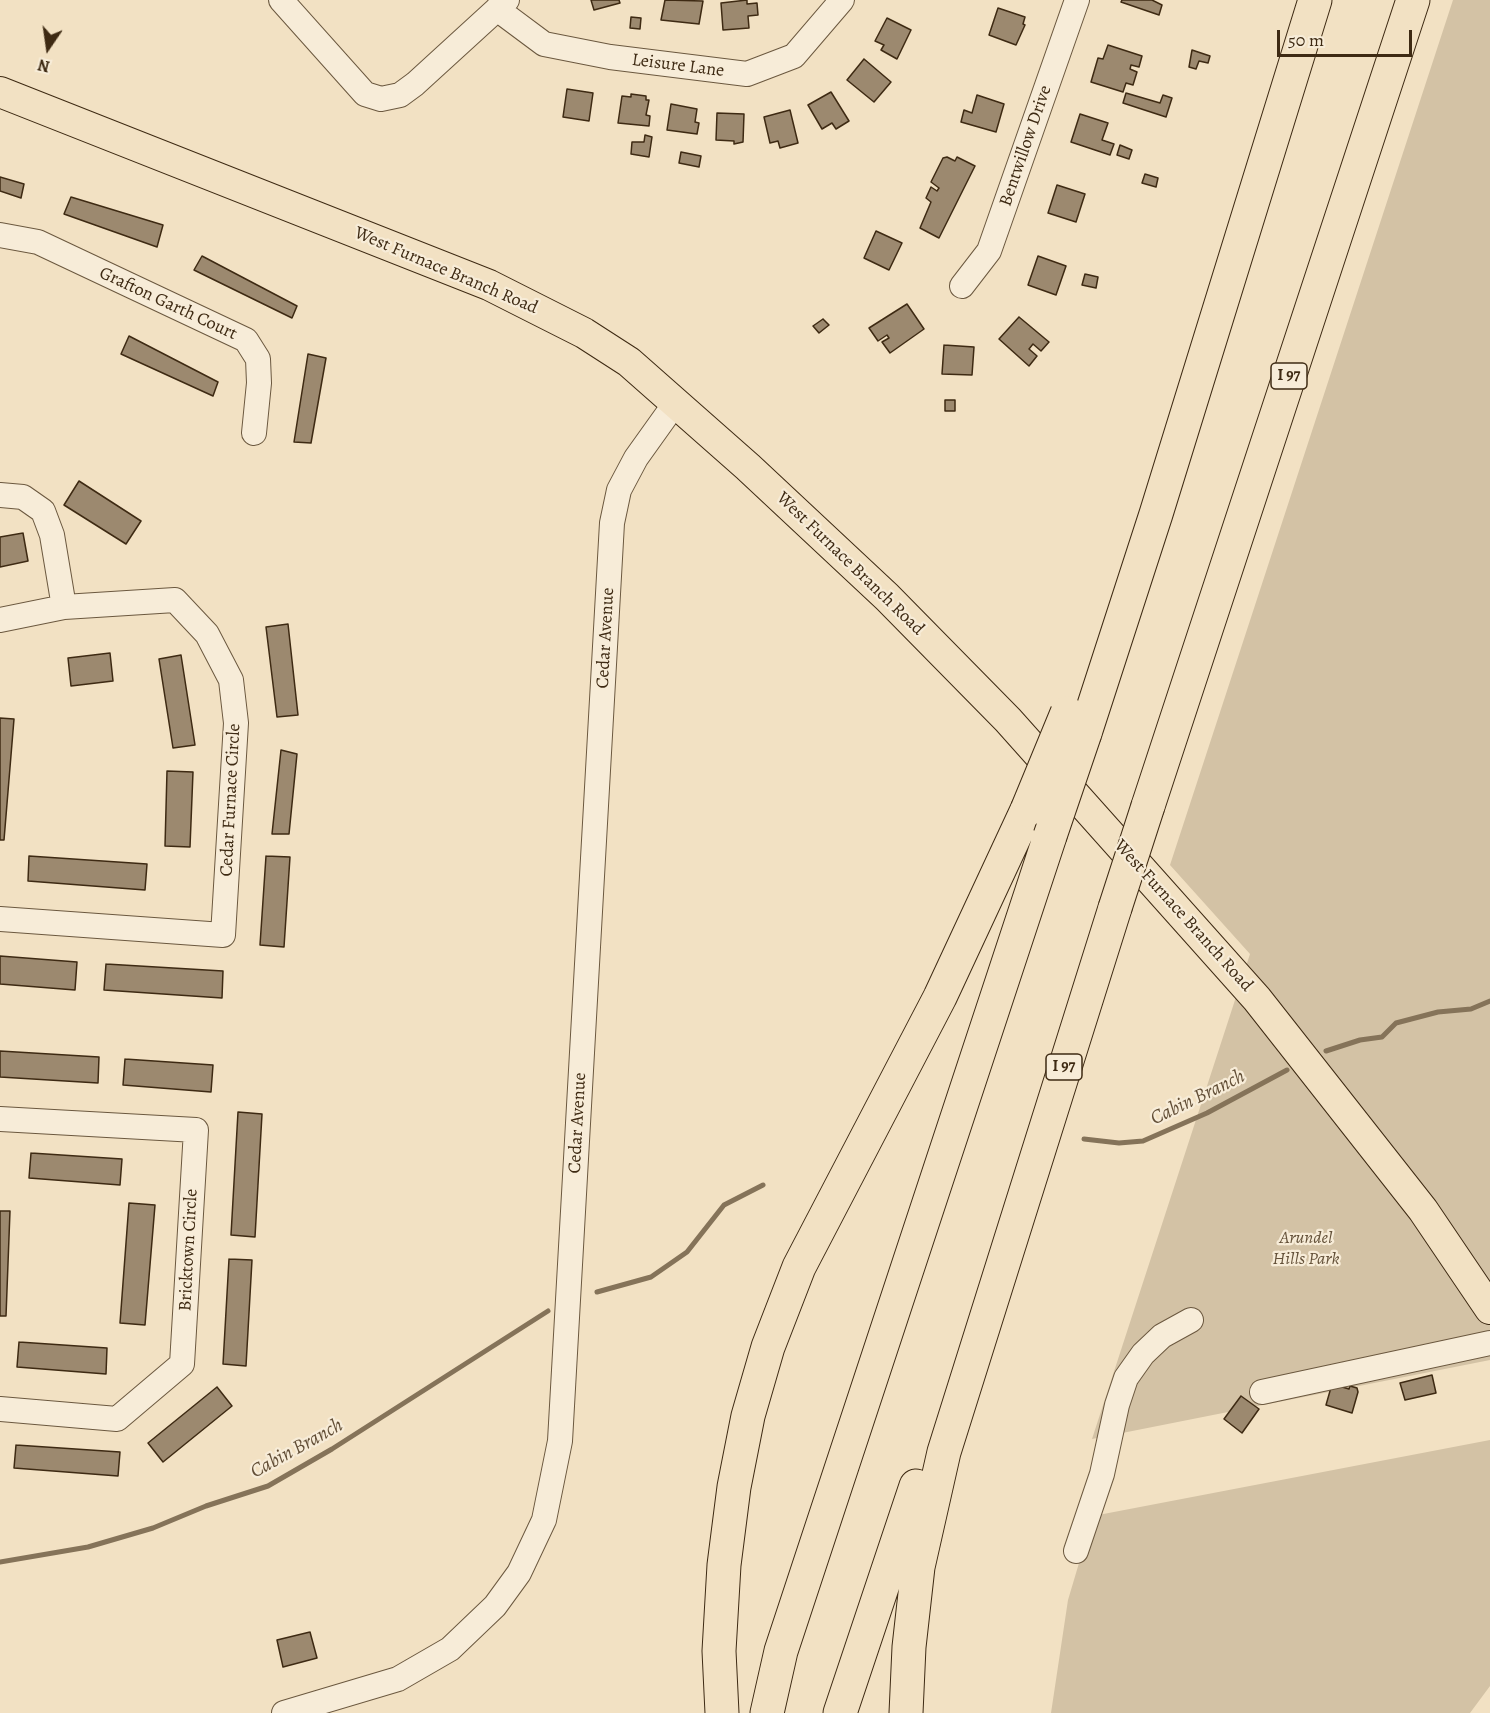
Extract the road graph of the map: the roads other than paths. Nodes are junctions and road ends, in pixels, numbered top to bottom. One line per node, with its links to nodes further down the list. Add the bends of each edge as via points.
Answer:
1 (281, 0): 5 (street, via 364,94 381,99 400,95 415,84)
2 (842, 0): 5 (street, Leisure Lane, via 794,56 747,74 610,57 544,44)
3 (1077, 0): 9 (street, Bentwillow Drive, via 989,251)
4 (1413, 0): 18 (highway, I 97, bridge)
5 (502, 5)
6 (1312, 10): 15 (highway, via 1156,514)
7 (0, 92): 10 (main road, West Furnace Branch Road, via 489,285 584,333 629,362)
8 (0, 235): 11 (street, Grafton Garth Court, via 39,242 246,340 258,359 260,383)
9 (962, 286)
10 (676, 402): 19 (main road, West Furnace Branch Road, via 887,597 1008,720 1257,999 1423,1210); 26 (street, Cedar Avenue, via 636,458 619,490 612,523 560,1442 544,1520 513,1582 495,1606 450,1649 398,1679)
11 (254, 433)
12 (0, 495): 13 (street, via 23,497 43,511 52,535)
13 (64, 607): 14 (street, Cedar Furnace Circle); 16 (street, Cedar Furnace Circle, via 175,600 207,634 231,680 236,723 223,935)
14 (0, 620)
15 (1076, 723): 25 (highway, bridge, via 1050,836); 28 (highway, bridge, via 1027,810 940,997 799,1267 768,1347 748,1416 728,1532 719,1651)
16 (0, 919)
17 (0, 1119): 23 (street, Bricktown Circle, via 196,1130 182,1364 117,1419)
18 (1033, 1163): 31 (highway, via 929,1446); 32 (highway, via 947,1441 928,1517 909,1647)
19 (1490, 1309)
20 (1191, 1320): 24 (street, via 1161,1336 1126,1378 1102,1474)
21 (1490, 1343): 22 (street)
22 (1262, 1392)
23 (0, 1409)
24 (1076, 1551)
25 (781, 1651): 29 (highway); 30 (highway)
26 (332, 1707): 27 (street, Cedar Avenue)
27 (284, 1713)
28 (722, 1713)
29 (754, 1713)
30 (767, 1713)
31 (840, 1713)
32 (906, 1713)

